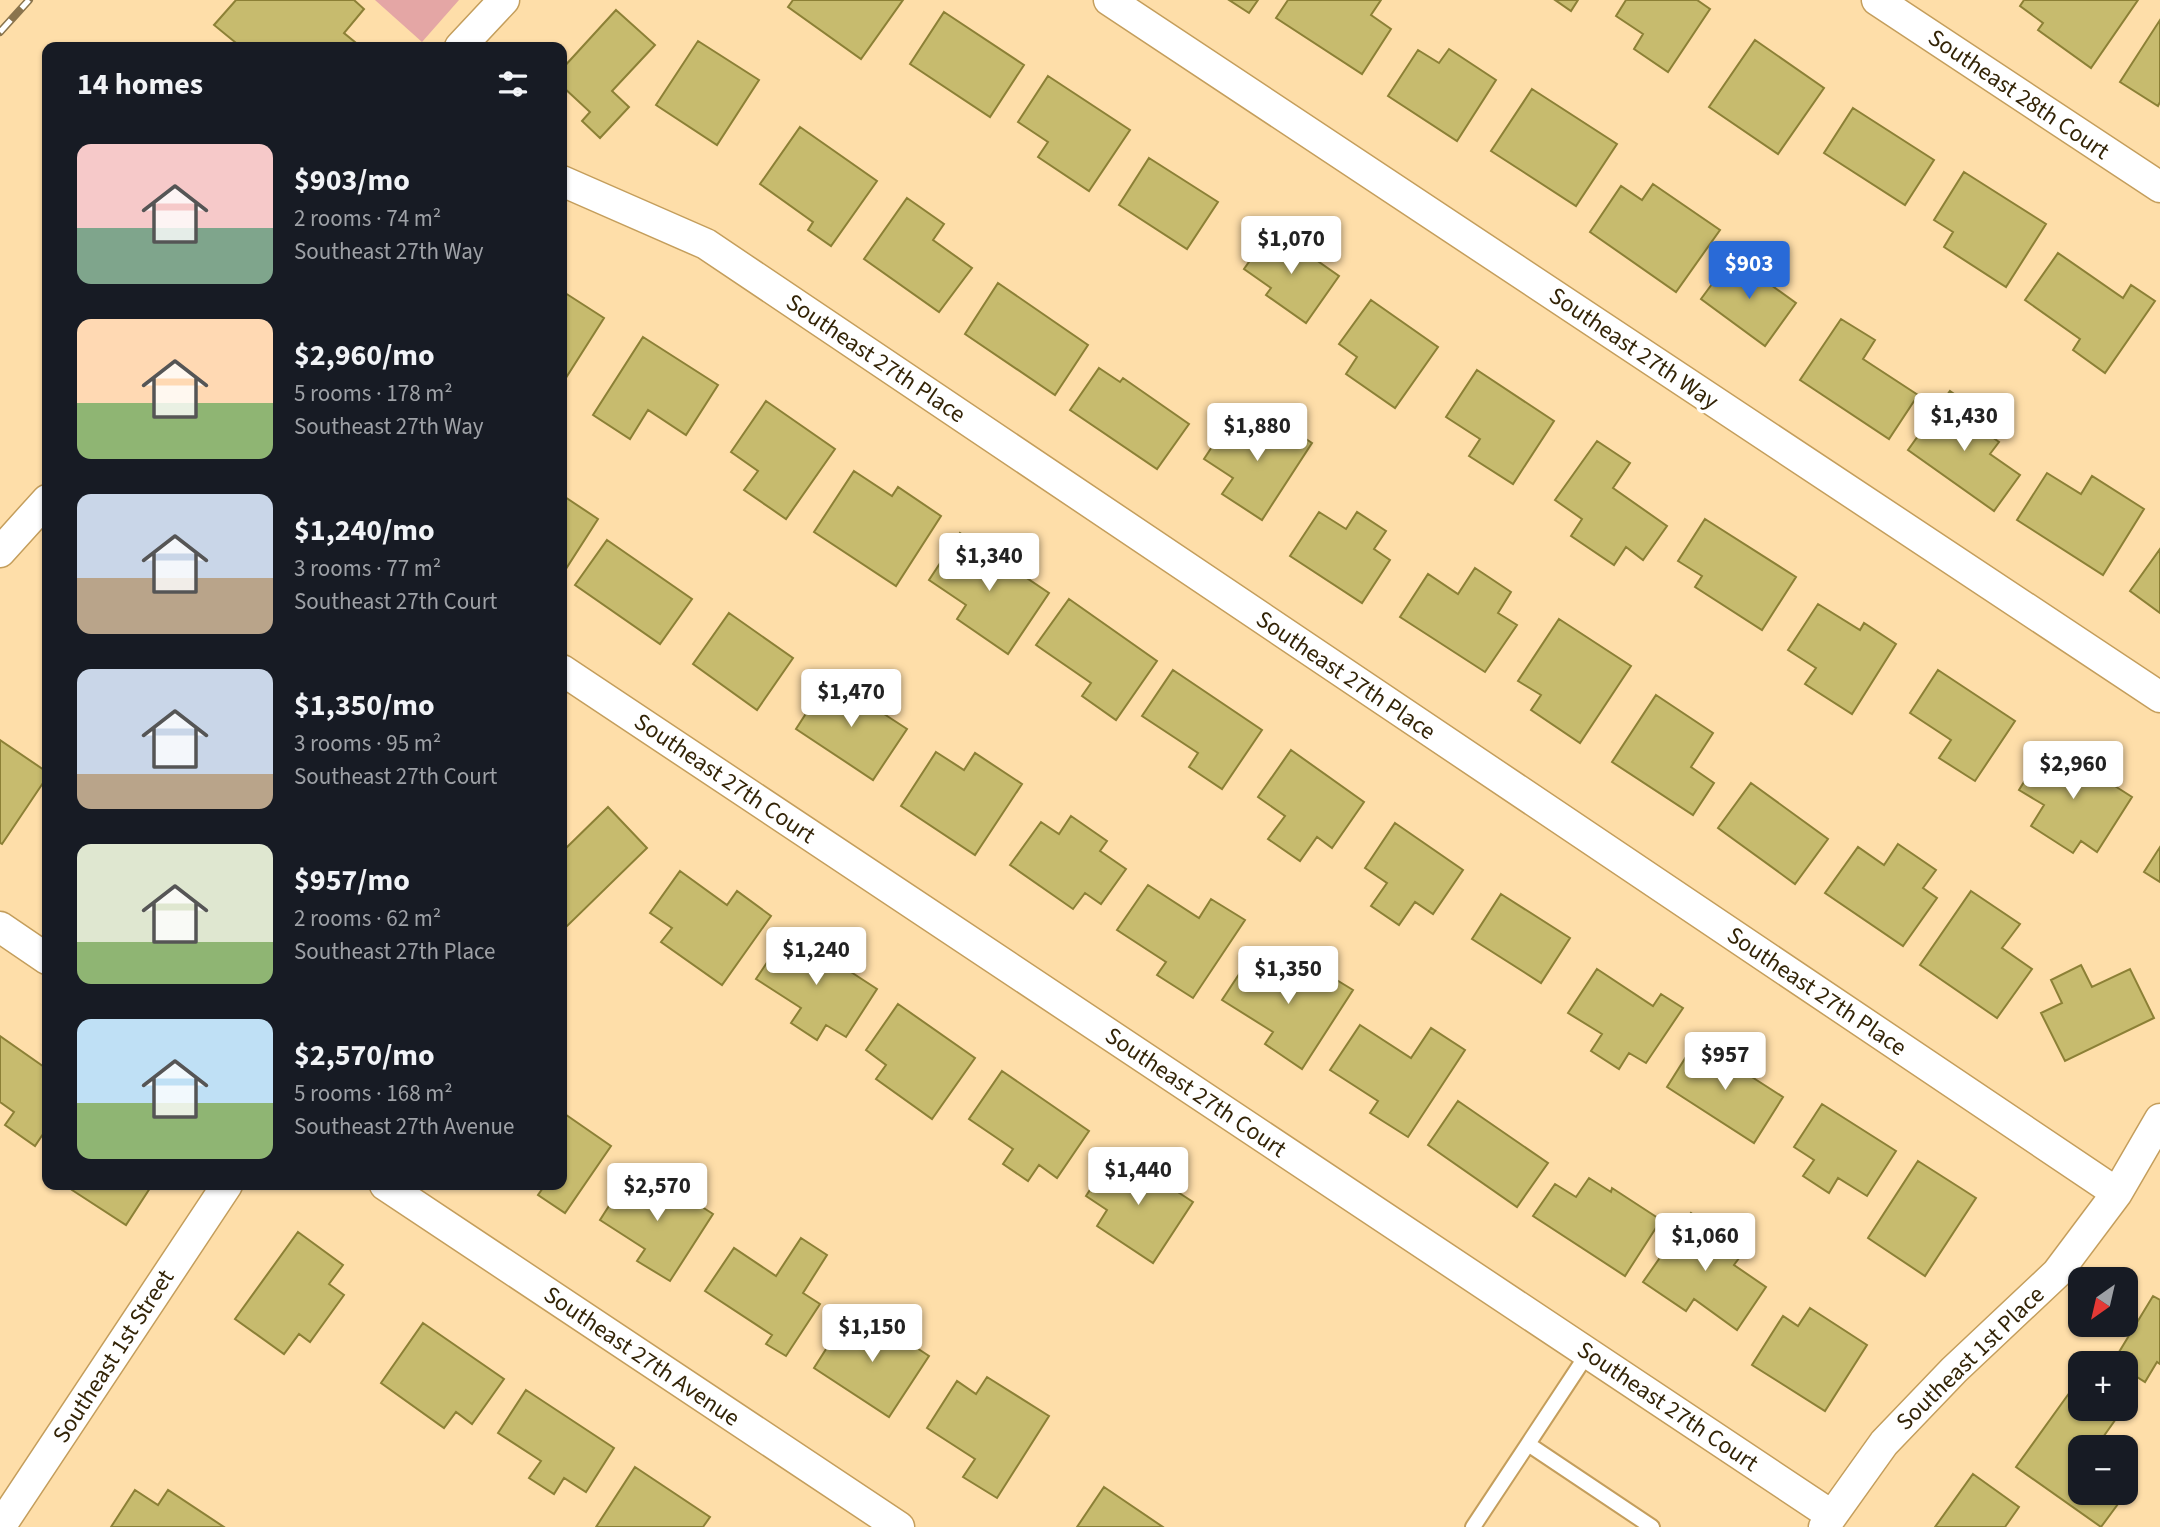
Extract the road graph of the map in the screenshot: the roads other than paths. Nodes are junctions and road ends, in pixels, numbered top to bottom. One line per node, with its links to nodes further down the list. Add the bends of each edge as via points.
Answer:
1 (503, 0): 4 (street)
2 (1108, 0): 10 (street, Southeast 27th Way)
3 (1877, 0): 6 (street, Southeast 28th Court)
4 (465, 42)
5 (567, 183): 16 (street, Southeast 27th Place, via 706,244)
6 (2160, 187)
7 (42, 506): 8 (street)
8 (0, 552)
9 (567, 676): 17 (street, Southeast 27th Court)
10 (2160, 696)
11 (0, 927): 12 (street)
12 (42, 956)
13 (2160, 1119): 16 (street, Southeast 1st Place)
14 (223, 1190): 20 (street, Southeast 1st Street)
15 (393, 1190): 21 (street, Southeast 27th Avenue)
16 (2117, 1193): 19 (street, Southeast 1st Place, via 2057,1273 1884,1443)
17 (1588, 1353): 18 (lane); 19 (street, Southeast 27th Court)
18 (1528, 1444): 22 (lane); 23 (lane)
19 (1827, 1521)
20 (0, 1527)
21 (899, 1527)
22 (1473, 1527)
23 (1652, 1527)

